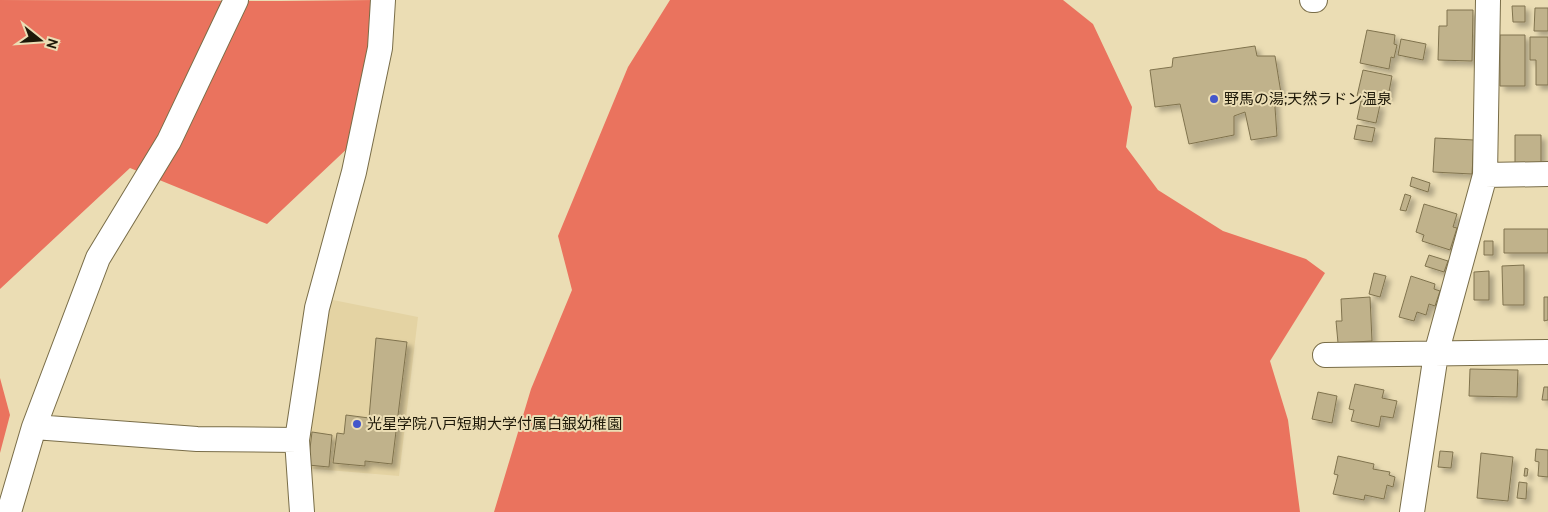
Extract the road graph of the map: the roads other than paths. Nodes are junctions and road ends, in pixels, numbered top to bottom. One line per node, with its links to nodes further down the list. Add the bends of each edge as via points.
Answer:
1 (236, 0): 9 (street, via 169,142 98,258)
2 (383, 0): 10 (street, via 380,48 354,172 317,308)
3 (1488, 0): 5 (street)
4 (1548, 174): 5 (street)
5 (1485, 175): 7 (street)
6 (1548, 352): 7 (street)
7 (1436, 354): 8 (street); 13 (street)
8 (1325, 355)
9 (34, 427): 10 (street, via 197,438); 11 (street)
10 (297, 440): 12 (street)
11 (9, 512)
12 (302, 512)
13 (1412, 512)

